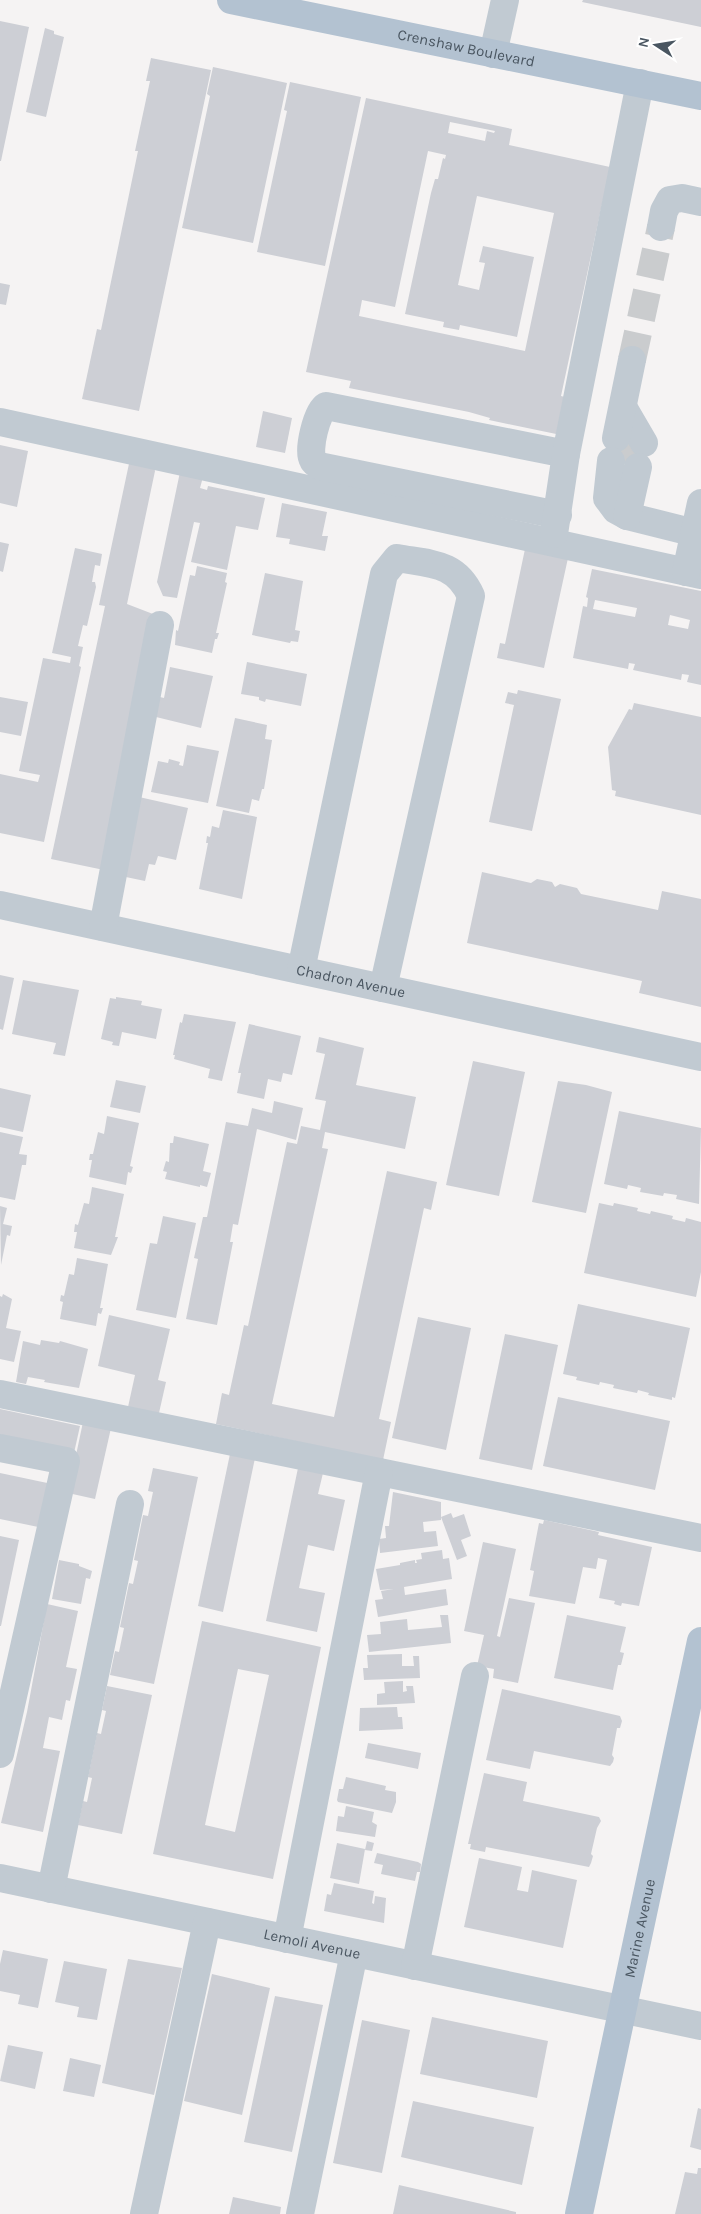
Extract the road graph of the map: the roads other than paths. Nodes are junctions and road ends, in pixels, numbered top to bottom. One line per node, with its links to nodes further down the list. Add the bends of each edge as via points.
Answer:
1 (231, 0): 3 (main road, Crenshaw Boulevard)
2 (505, 0): 3 (street)
3 (493, 54): 4 (main road, Crenshaw Boulevard)
4 (640, 83): 5 (main road, Crenshaw Boulevard); 10 (street)
5 (701, 96)
6 (701, 202): 7 (street, via 682,198 670,200)
7 (661, 227)
8 (632, 360): 13 (street, via 622,513)
9 (0, 422): 14 (street)
10 (566, 454): 12 (street); 12 (street, via 326,406 318,415 311,451 319,466)
11 (701, 503): 13 (street)
12 (558, 515): 14 (street)
13 (695, 533): 15 (street)
14 (552, 542): 15 (street)
15 (694, 573)
16 (160, 625): 18 (street)
17 (0, 905): 18 (street, Chadron Avenue)
18 (103, 927): 19 (street, Chadron Avenue)
19 (301, 970): 20 (street, Chadron Avenue); 20 (street, via 384,574 397,558 448,568 464,582 470,596)
20 (382, 988): 21 (street, Chadron Avenue)
21 (701, 1057)
22 (0, 1394): 24 (street)
23 (0, 1448): 29 (street, via 66,1461)
24 (379, 1472): 26 (street); 33 (street)
25 (130, 1504): 31 (street)
26 (701, 1538)
27 (701, 1641): 36 (main road, Marine Avenue)
28 (475, 1676): 35 (street)
29 (0, 1754)
30 (0, 1878): 31 (street, Lemoli Avenue)
31 (51, 1889): 32 (street, Lemoli Avenue)
32 (207, 1922): 33 (street, Lemoli Avenue); 38 (street)
33 (287, 1939): 34 (street, Lemoli Avenue)
34 (354, 1953): 35 (street, Lemoli Avenue); 39 (street)
35 (415, 1966): 36 (street, Lemoli Avenue)
36 (623, 2010): 37 (street, Lemoli Avenue); 40 (main road, Marine Avenue)
37 (701, 2026)
38 (144, 2214)
39 (300, 2214)
40 (579, 2214)

